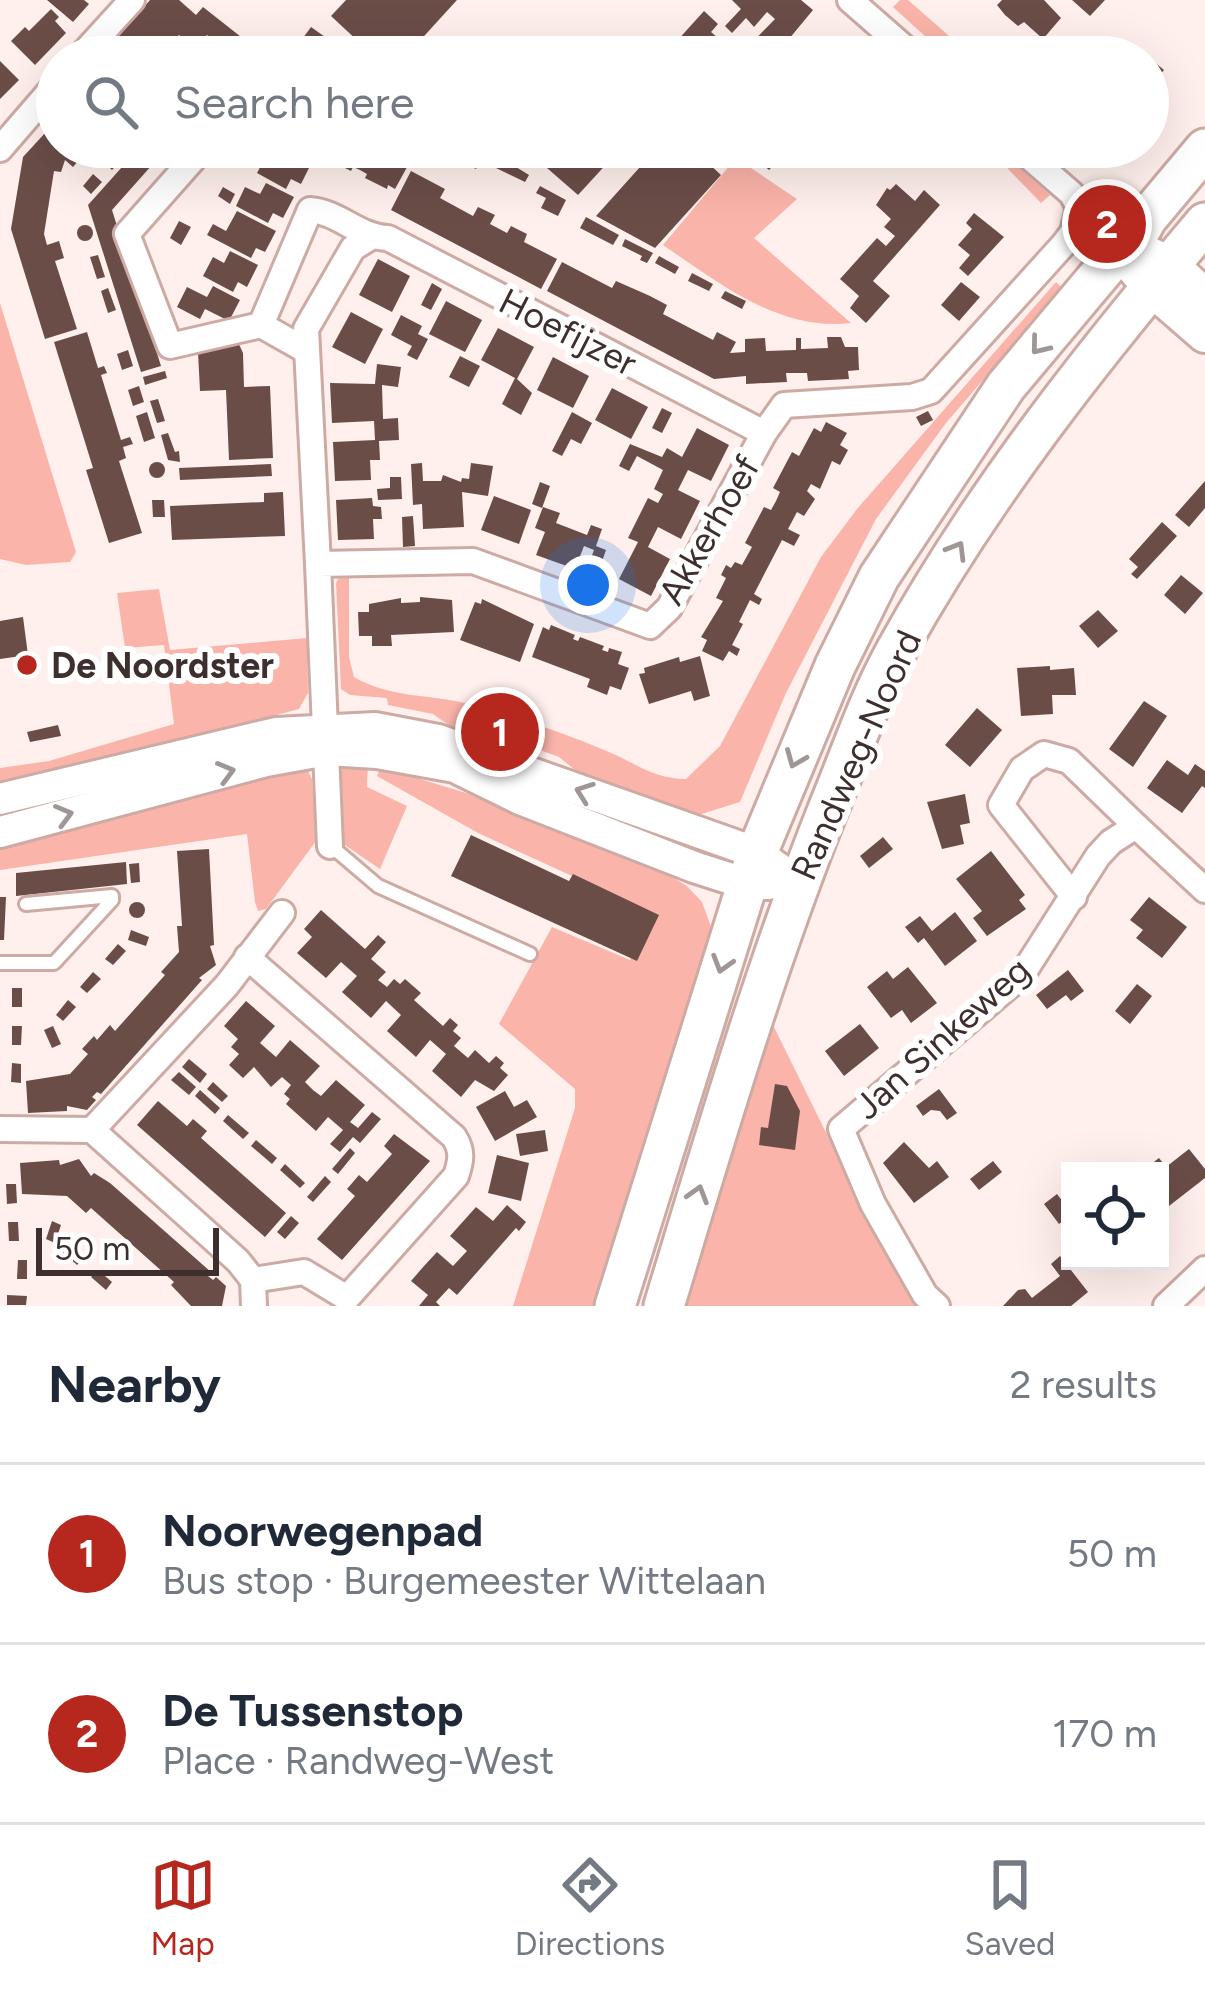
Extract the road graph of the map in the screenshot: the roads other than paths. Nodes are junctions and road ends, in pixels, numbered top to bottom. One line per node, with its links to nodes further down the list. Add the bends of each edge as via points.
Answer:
1 (132, 0): 3 (street)
2 (850, 0): 4 (street)
3 (99, 36)
4 (891, 36)
5 (36, 107): 6 (street)
6 (0, 149)
7 (1205, 149): 12 (main road, via 1153,209)
8 (185, 168): 14 (street, via 127,234 170,346)
9 (1042, 168): 17 (street, Akkerhoef, via 1079,208 1073,232 931,391 784,405)
10 (1205, 224): 12 (main road)
11 (370, 237): 14 (street, Hoefijzer, via 310,210); 16 (street, via 352,248 306,329); 17 (street, Hoefijzer, via 388,238)
12 (1139, 269): 13 (main road); 15 (main road); 24 (main road, Randweg-Noord, one-way to 24, via 977,425 880,577); 25 (main road, Randweg-Noord, one-way to 12, via 896,650)
13 (1205, 298)
14 (261, 325): 16 (street)
15 (1205, 334)
16 (307, 351): 18 (street)
17 (764, 433): 18 (street, Akkerhoef, via 669,608 650,626 473,561)
18 (318, 564): 19 (street)
19 (326, 739): 20 (street, via 260,736); 22 (street, one-way to 19); 23 (street); 24 (street, via 375,728 438,740)
20 (0, 799)
21 (1136, 826): 26 (street); 27 (street, Jan Sinkeweg, via 1098,856); 27 (street, via 1070,761 1044,754 1022,769 1001,805)
22 (0, 832)
23 (330, 845): 30 (lane, via 378,886)
24 (752, 868): 25 (street); 38 (main road, Randweg-Noord, one-way to 38)
25 (799, 883): 39 (main road, Randweg-Noord, one-way to 25)
26 (1205, 890)
27 (1074, 897): 40 (street, Jan Sinkeweg, via 1022,975 841,1129 873,1204)
28 (26, 904): 32 (lane, via 112,896 54,963)
29 (282, 913): 31 (street)
30 (530, 954)
31 (247, 957): 34 (street); 36 (street, via 454,1137 461,1160 456,1176 347,1298 304,1272)
32 (0, 962)
33 (0, 1130): 34 (street)
34 (92, 1130): 36 (street)
35 (1205, 1269): 41 (street)
36 (253, 1280): 37 (street)
37 (254, 1306)
38 (615, 1306)
39 (664, 1306)
40 (937, 1306)
41 (1166, 1306)

